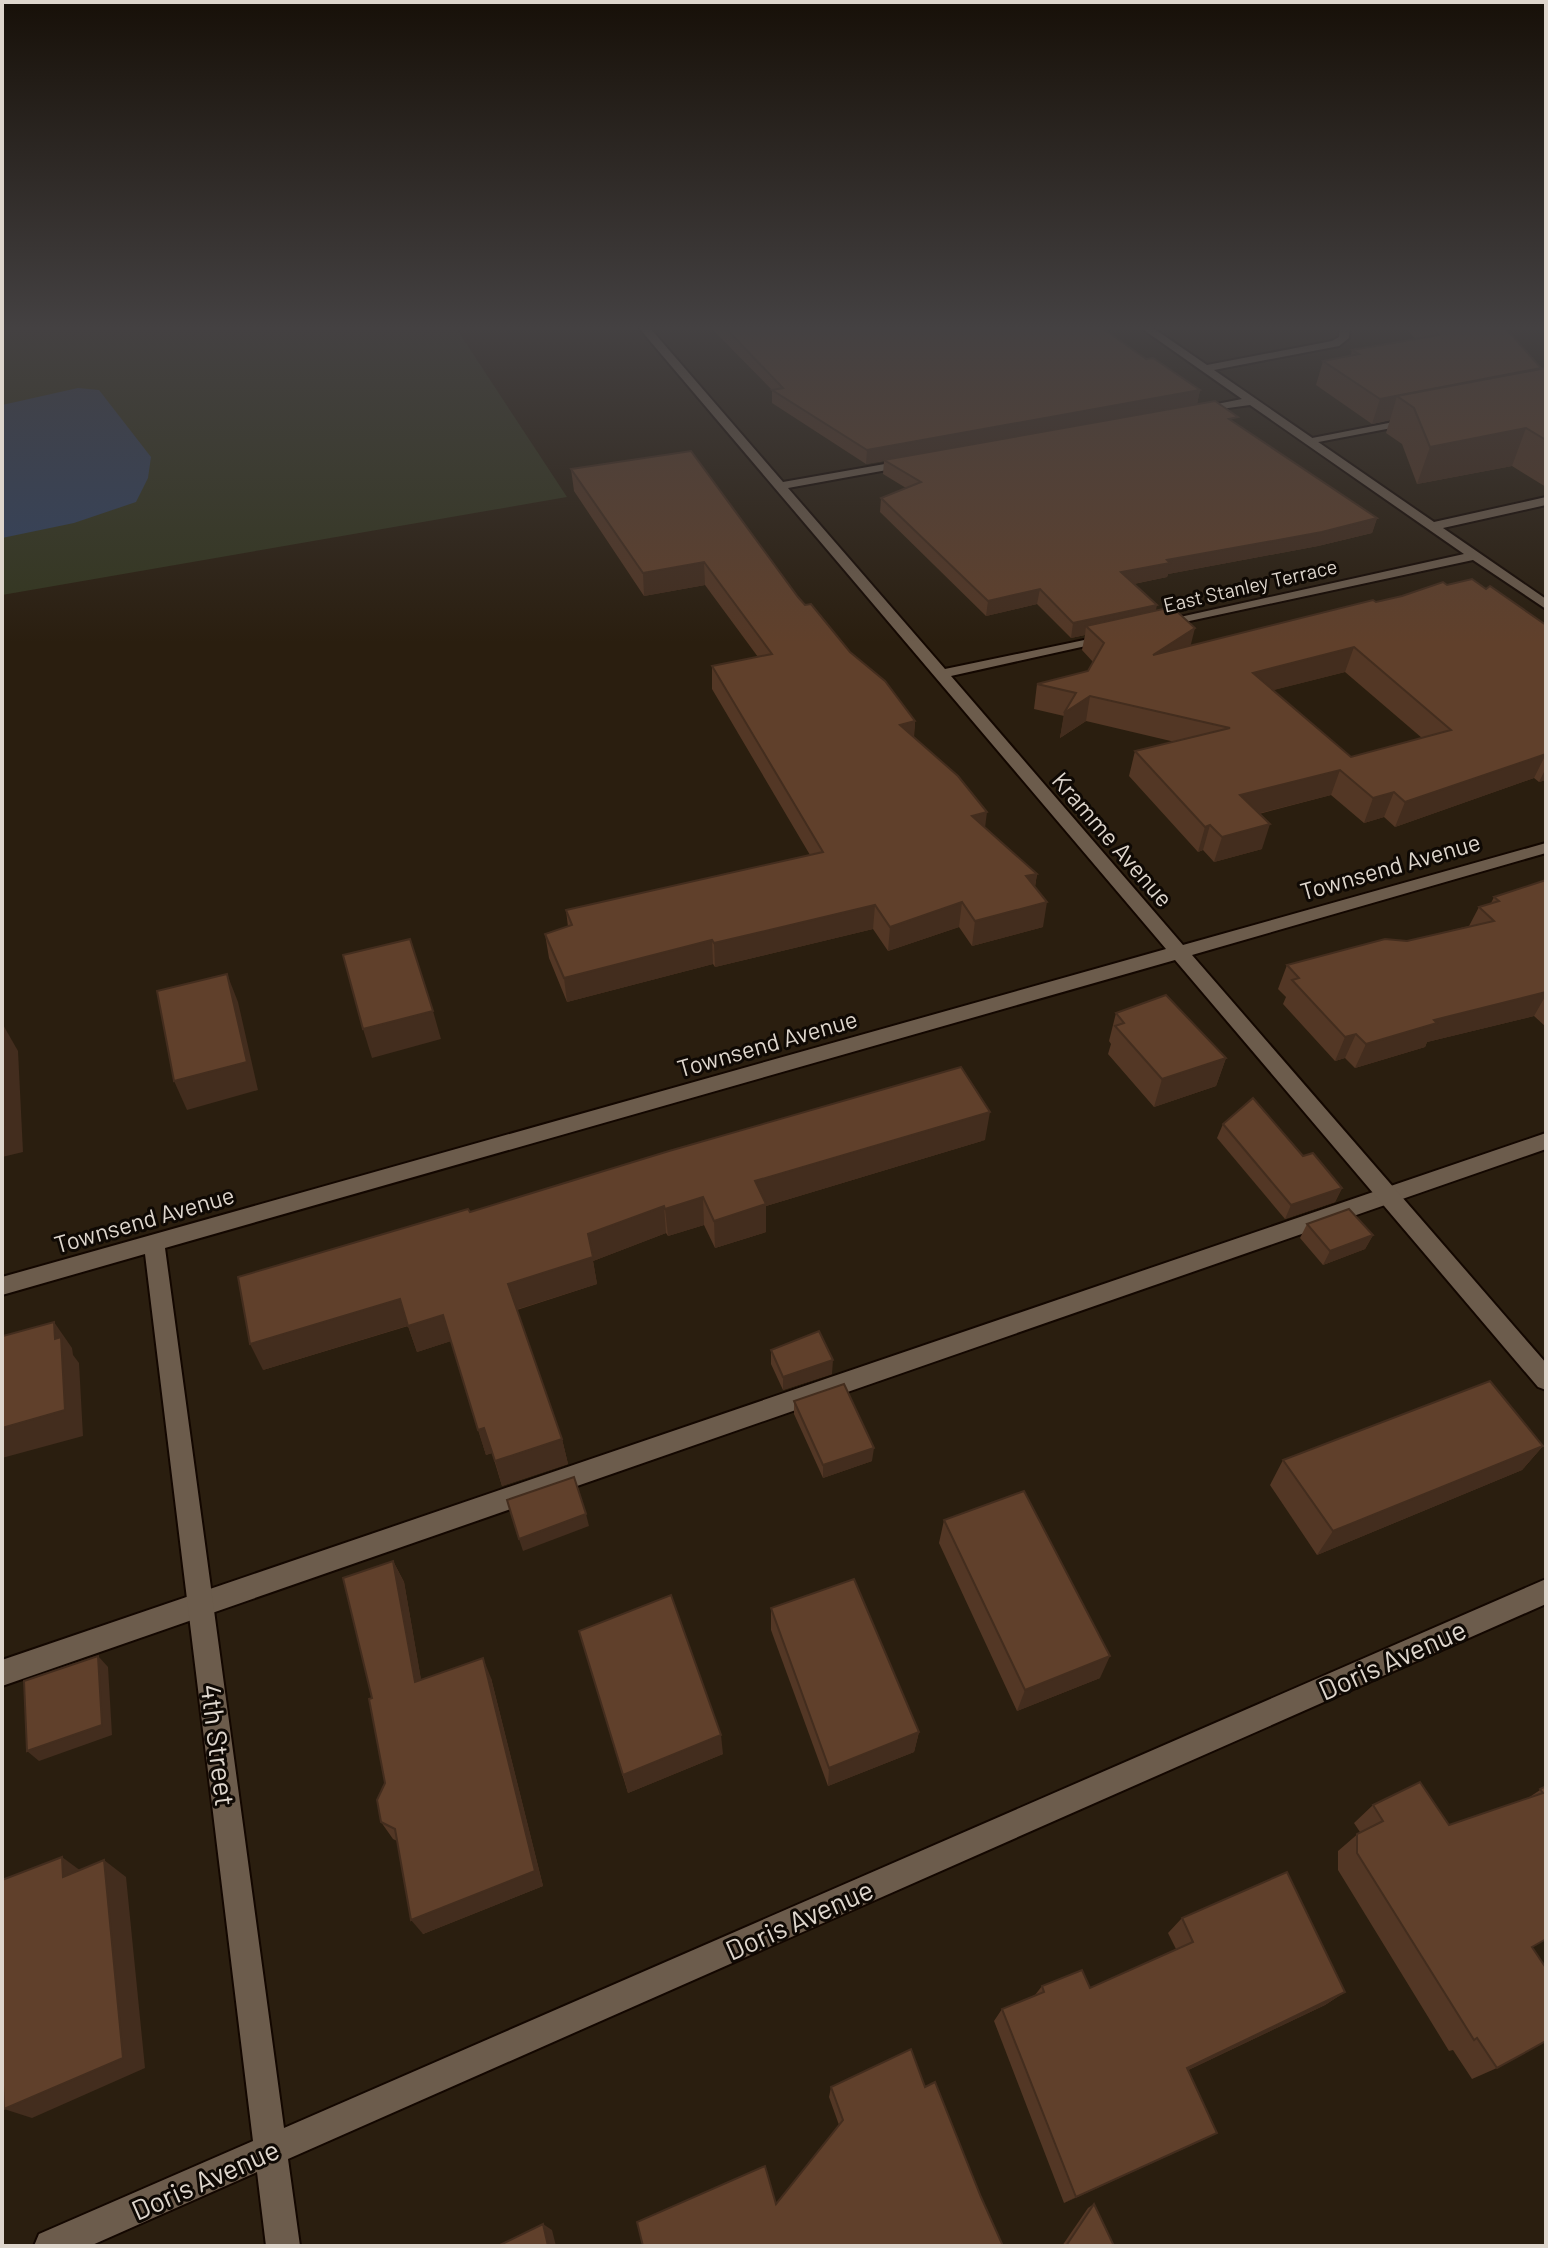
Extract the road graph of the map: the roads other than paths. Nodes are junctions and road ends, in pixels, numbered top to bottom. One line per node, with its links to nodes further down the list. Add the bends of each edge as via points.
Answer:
1 (734, 433): 6 (street, Kramme Avenue)
2 (1298, 433): 4 (street)
3 (1349, 433): 4 (street)
4 (1308, 440): 8 (street)
5 (916, 461): 6 (street)
6 (779, 486): 13 (street, Kramme Avenue)
7 (1546, 501): 8 (street)
8 (1432, 526): 9 (street)
9 (1475, 556): 10 (street); 11 (street, East Stanley Terrace)
10 (1546, 605)
11 (1139, 630)
12 (1124, 634): 13 (street)
13 (941, 674): 15 (street, Kramme Avenue)
14 (1546, 848): 15 (street, Townsend Avenue)
15 (1179, 953): 17 (street, Kramme Avenue); 18 (street, Townsend Avenue)
16 (1546, 1141): 17 (street)
17 (1388, 1196): 20 (street, Kramme Avenue); 22 (street)
18 (154, 1243): 19 (street, Townsend Avenue); 22 (street, 4th Street)
19 (2, 1286)
20 (1546, 1380)
21 (1546, 1591): 24 (street, Doris Avenue)
22 (200, 1605): 23 (street); 24 (street, 4th Street)
23 (2, 1673)
24 (271, 2150): 25 (street, Doris Avenue); 26 (street, 4th Street)
25 (51, 2246)
26 (283, 2246)

